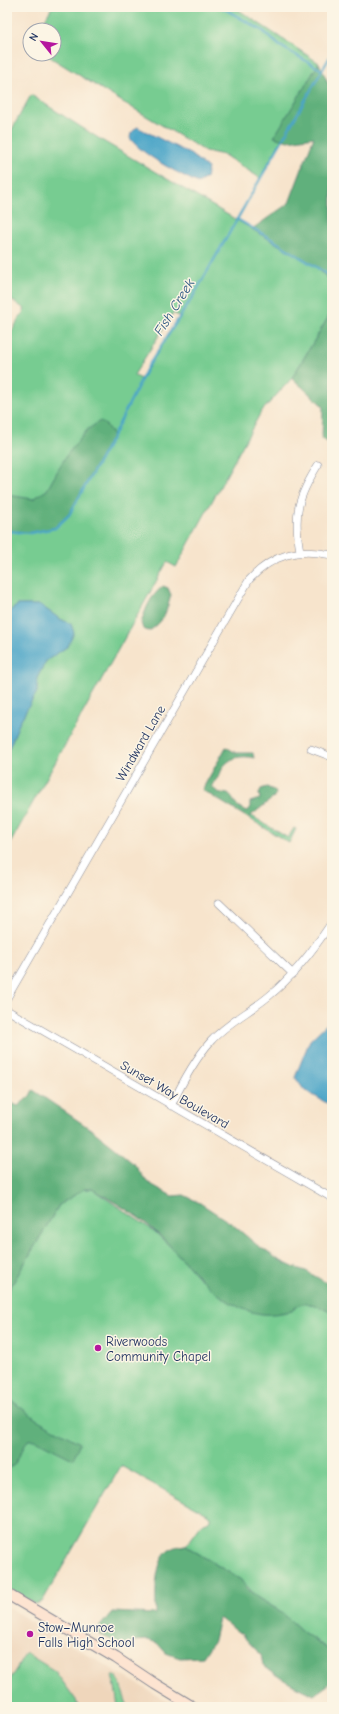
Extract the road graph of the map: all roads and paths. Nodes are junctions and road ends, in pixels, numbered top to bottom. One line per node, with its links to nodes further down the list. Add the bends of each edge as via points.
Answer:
1 (318, 465): 2 (street, via 298,506)
2 (300, 551): 3 (street, Windward Lane); 9 (street, Windward Lane, via 265,564 244,587)
3 (332, 555)
4 (311, 749): 5 (street)
5 (332, 757)
6 (219, 903): 8 (street)
7 (332, 922): 8 (street)
8 (293, 974): 11 (street, via 210,1042 192,1067)
9 (7, 998)
10 (7, 1010): 11 (street, Sunset Way Boulevard)
11 (171, 1106): 12 (street, Sunset Way Boulevard)
12 (332, 1198)
13 (7, 1594): 14 (street, via 116,1658)
14 (192, 1707)

